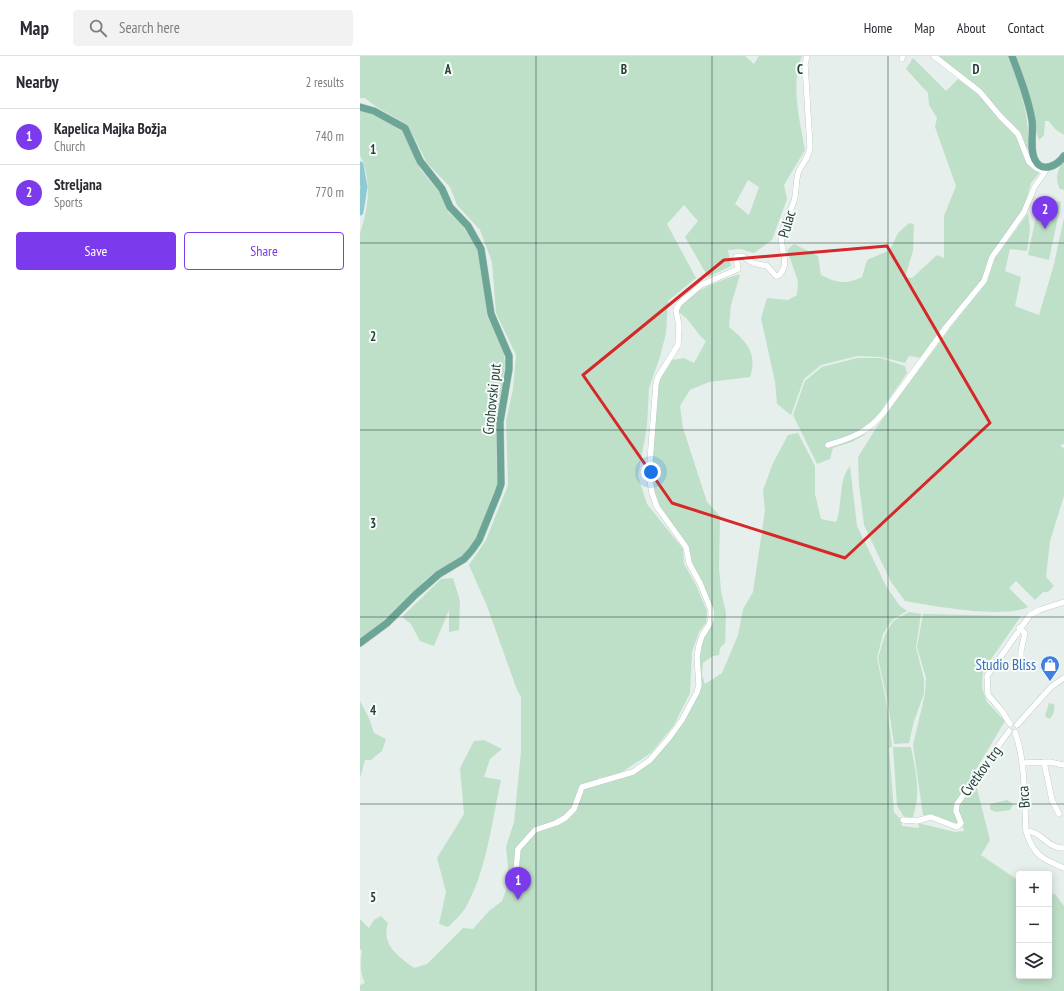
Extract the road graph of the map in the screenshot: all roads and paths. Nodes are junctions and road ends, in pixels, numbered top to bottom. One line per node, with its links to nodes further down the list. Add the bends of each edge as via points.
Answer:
1 (807, 56): 24 (street, Pulac, via 805,64 810,147 808,158 799,170 794,200 782,232 781,248 786,260 785,268 776,276 767,266 740,256 735,258 738,266 734,271 697,288 677,307 678,345 658,377 649,480 657,507 686,548 689,564 711,610 711,619 702,636 697,657 699,685 682,720 650,760 633,772 585,785 580,789 574,809 565,818 533,831 517,852)
2 (934, 56): 6 (street, via 980,92 1018,134 1029,162 1036,168)
3 (1012, 56): 6 (main road, via 1031,116 1034,157)
4 (360, 107): 10 (main road, Grohovski put, via 374,110 405,128 423,166 442,189 450,207 476,238 484,262 491,314 509,356 500,422 500,484 479,540 464,559 439,574 387,623)
5 (1064, 156): 6 (main road, via 1055,166)
6 (1045, 170): 7 (street, via 1024,212 992,257 984,281 947,326 884,412 875,423 853,438)
7 (828, 446)
8 (1064, 602): 9 (street, via 1030,615)
9 (1020, 628): 11 (street, via 1025,633); 13 (street, via 987,676 988,695)
10 (360, 643)
11 (1021, 663)
12 (1064, 678): 14 (street, Cvetkov trg, via 1051,687)
13 (1010, 724): 14 (street); 15 (street, Cvetkov trg, via 1008,727)
14 (1017, 725): 15 (street, Cvetkov trg, via 1018,728)
15 (1012, 731): 17 (street, Brca, via 1019,743); 20 (street, Cvetkov trg, via 958,804 956,811 961,823 957,827 931,817 917,821)
16 (1044, 762): 17 (street, Brca); 18 (street, Brca); 19 (street, via 1052,800)
17 (1022, 763): 21 (street, Brca)
18 (1064, 765)
19 (1059, 814)
20 (903, 820)
21 (1026, 831): 22 (street, via 1038,834 1048,844); 23 (street, via 1036,853)
22 (1064, 848)
23 (1064, 868)
24 (515, 882)

